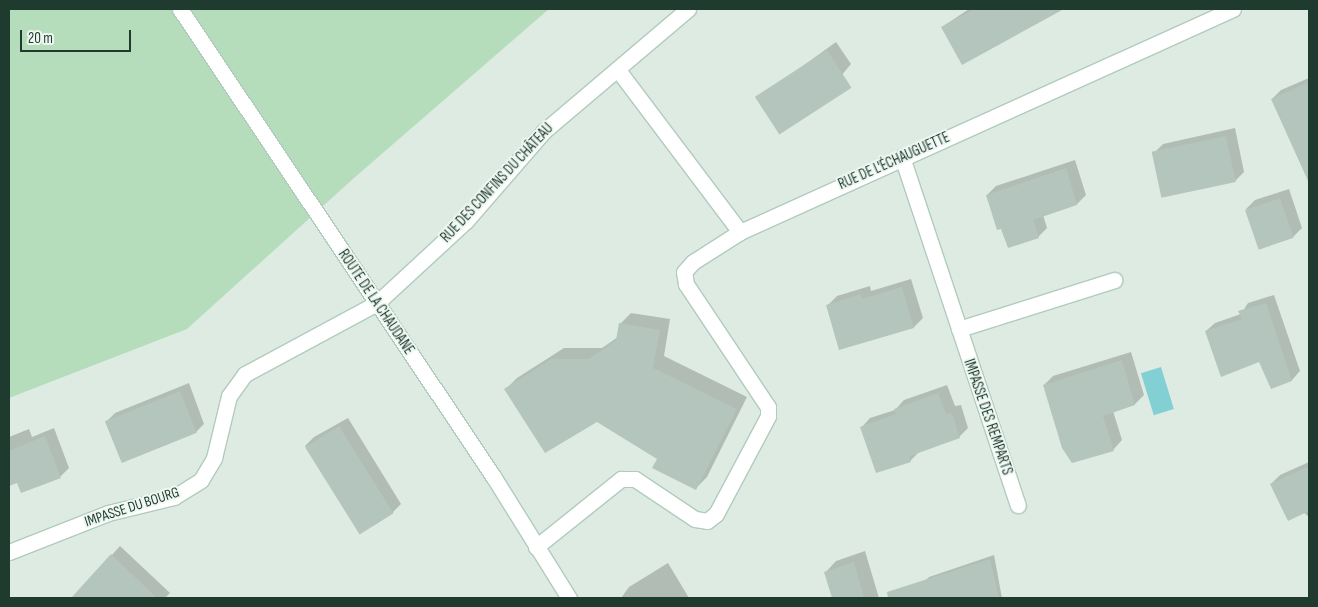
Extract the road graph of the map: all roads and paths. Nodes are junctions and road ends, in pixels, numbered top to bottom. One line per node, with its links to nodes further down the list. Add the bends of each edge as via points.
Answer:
1 (180, 9): 8 (street, ROUTE DE LA CHAUDANE)
2 (688, 9): 4 (street, RUE DES CONFINS DU CHÂTEAU)
3 (1233, 9): 5 (street, RUE DE L'ÉCHAUGUETTE)
4 (618, 70): 6 (street); 8 (street, RUE DES CONFINS DU CHÂTEAU, via 544,131 466,221)
5 (902, 157): 6 (street, RUE DE L'ÉCHAUGUETTE); 9 (street, IMPASSE DES REMPARTS)
6 (740, 232): 11 (street, RUE DE L'ÉCHAUGUETTE, via 693,262 684,272 686,284 768,407 768,416 716,514 707,521 695,519 635,479 621,479)
7 (1114, 280): 9 (street)
8 (377, 302): 11 (street, ROUTE DE LA CHAUDANE); 12 (street, IMPASSE DU BOURG, via 245,374 229,396 214,458 202,480 174,497 108,513)
9 (959, 329): 10 (street, IMPASSE DES REMPARTS)
10 (1018, 505)
11 (536, 547): 13 (street, ROUTE DE LA CHAUDANE)
12 (9, 552)
13 (569, 598)

